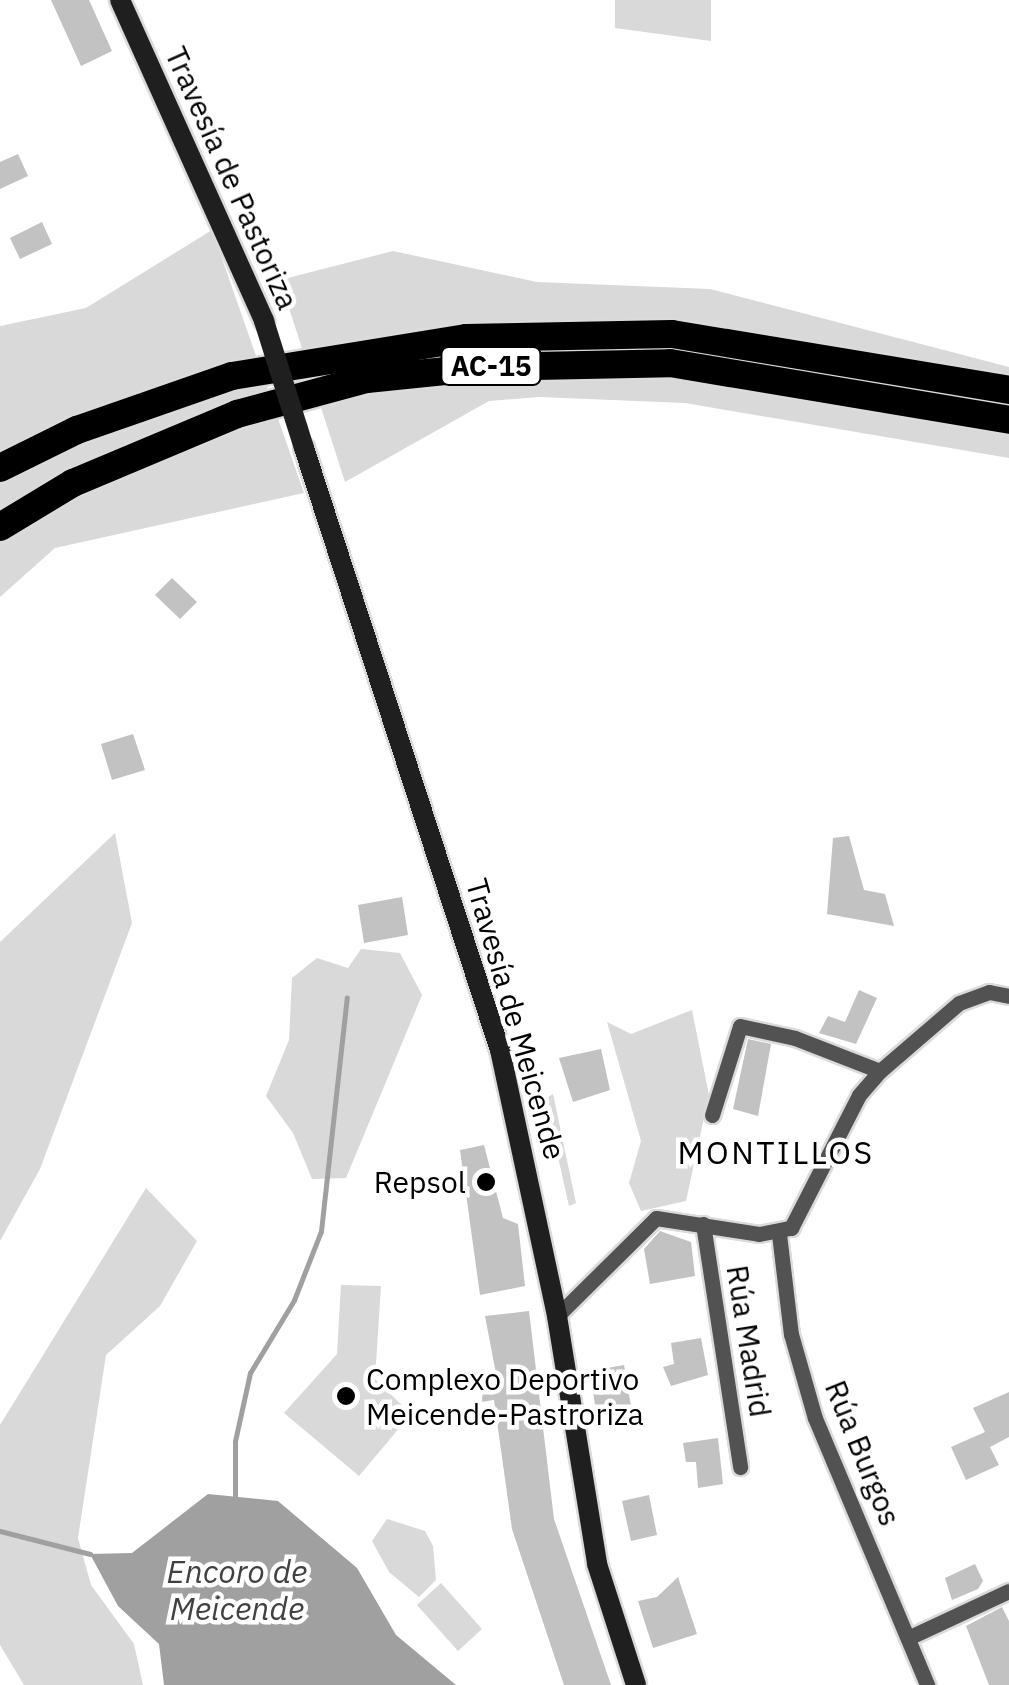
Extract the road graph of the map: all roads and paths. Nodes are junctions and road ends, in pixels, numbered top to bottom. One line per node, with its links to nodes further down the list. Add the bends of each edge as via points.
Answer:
1 (120, 0): 2 (main road, Travesía de Pastoriza, bridge, via 264,321)
2 (284, 382): 12 (main road, Travesía de Meicende, bridge, via 500,1050)
3 (1009, 390): 5 (highway, AC-15, via 847,358 672,334 466,338 232,376 77,430)
4 (1009, 420): 6 (highway, AC-15, via 670,363 486,366 367,379 237,414 73,484)
5 (0, 468)
6 (0, 527)
7 (1009, 996): 8 (street, via 989,992 959,1003)
8 (880, 1071): 9 (street, via 795,1038 740,1026); 11 (street, via 859,1095 801,1216)
9 (712, 1115)
10 (703, 1224): 11 (street); 13 (street, via 656,1218); 15 (street, Rúa Madrid)
11 (779, 1234): 17 (street, Rúa Burgos, via 791,1334 815,1418)
12 (548, 1277): 13 (street); 14 (main road, Travesía de Meicende)
13 (593, 1280): 14 (street)
14 (557, 1316): 18 (main road, Travesía de Meicende, via 597,1564)
15 (740, 1467)
16 (1009, 1591): 17 (street)
17 (908, 1638): 19 (street, Rúa Burgos)
18 (636, 1685)
19 (927, 1685)

